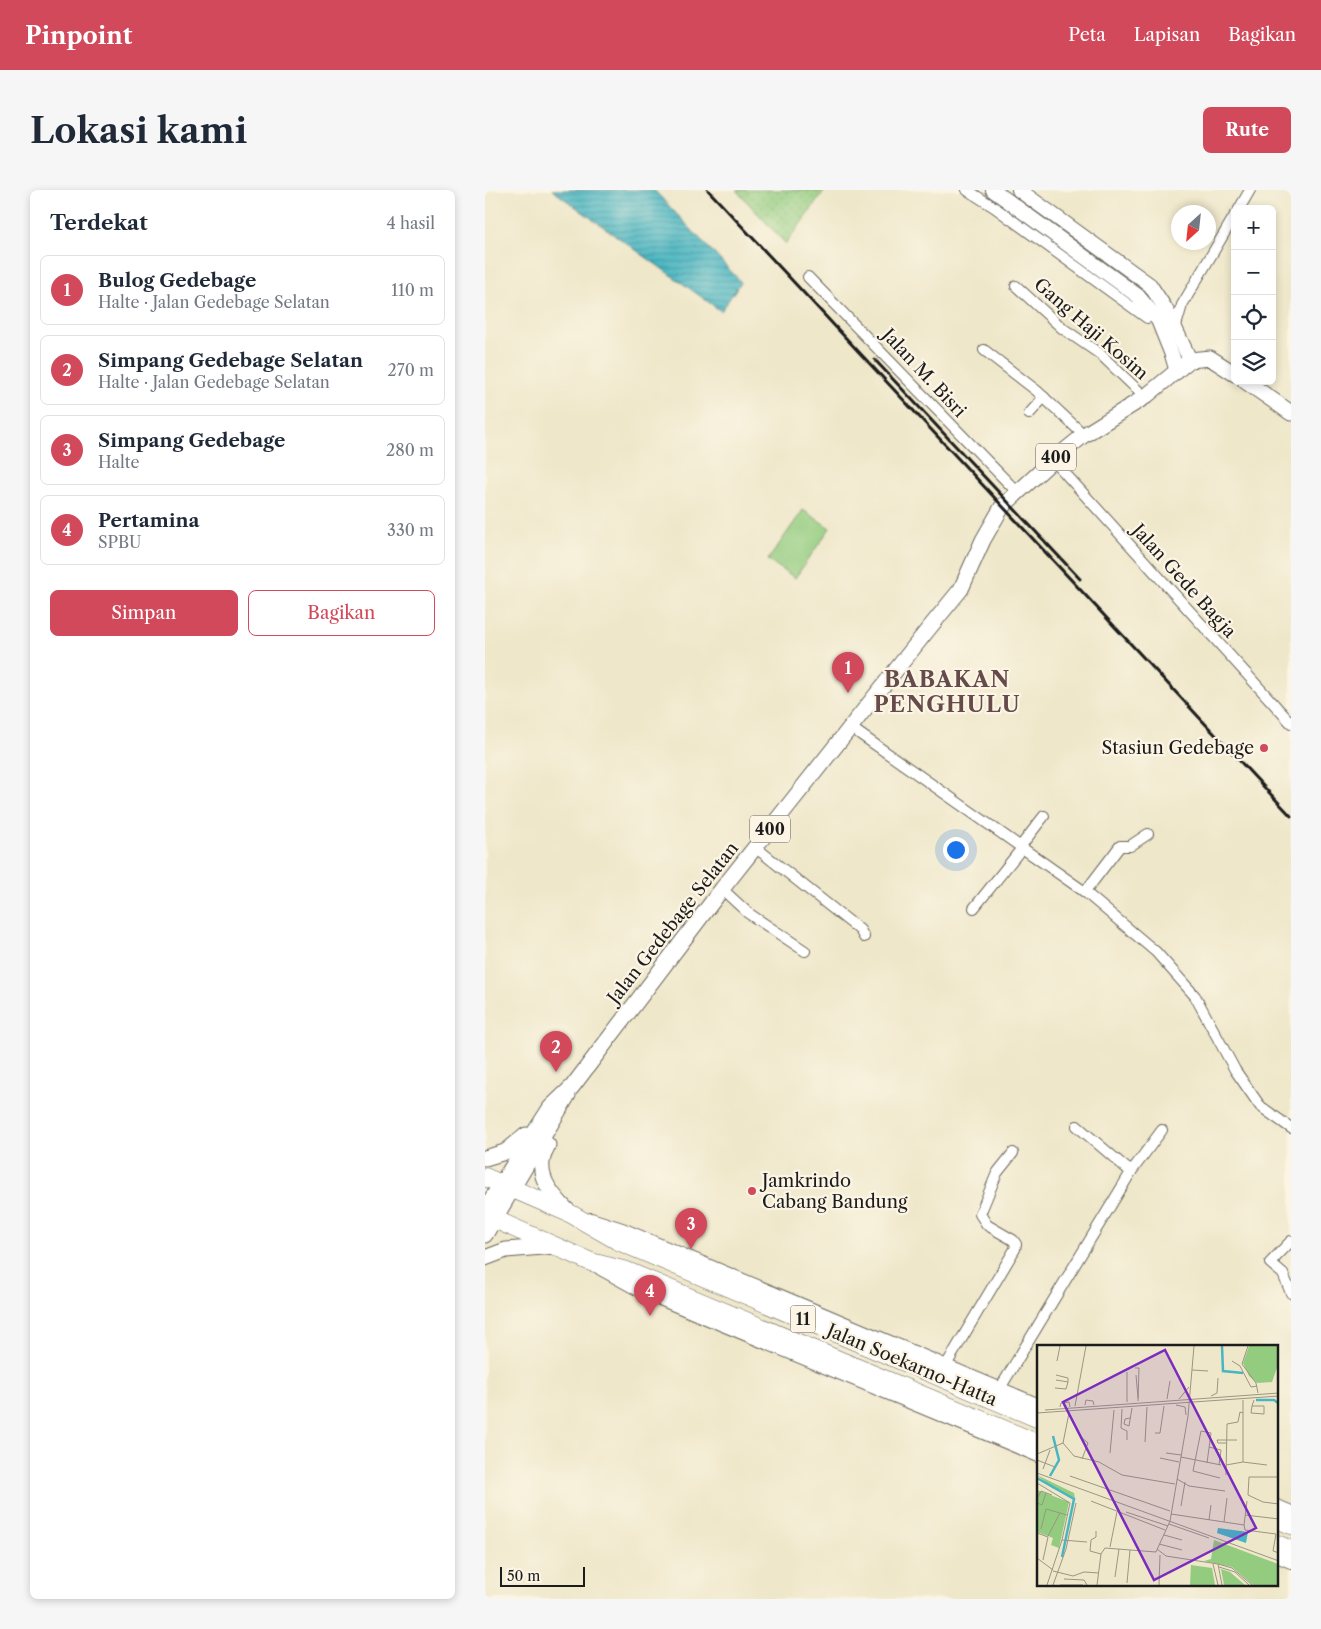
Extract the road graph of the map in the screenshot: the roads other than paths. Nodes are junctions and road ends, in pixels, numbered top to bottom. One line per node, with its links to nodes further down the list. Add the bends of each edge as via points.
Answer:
1 (967, 190): 9 (street)
2 (993, 190): 8 (main road)
3 (1019, 190): 7 (main road)
4 (1250, 190): 5 (street)
5 (1241, 205)
6 (1231, 222): 13 (street, via 1182,305)
7 (1067, 224): 8 (main road); 13 (main road, via 1150,286)
8 (1057, 238): 9 (main road)
9 (1091, 270): 12 (street); 17 (main road, via 1137,296 1151,309 1165,336)
10 (808, 278): 25 (street, Jalan M. Bisri)
11 (1016, 286): 20 (street, Gang Haji Kosim, via 1062,328 1100,354)
12 (1147, 318)
13 (1175, 329): 15 (main road)
14 (984, 350): 19 (street)
15 (1190, 360): 16 (main road, via 1210,358); 17 (main road, Jalan Gedebage Selatan / 400)
16 (1231, 371)
17 (1177, 372): 20 (main road, Jalan Gedebage Selatan / 400)
18 (1251, 385): 21 (main road)
19 (1044, 396): 22 (street); 23 (street)
20 (1145, 397): 23 (main road, Jalan Gedebage Selatan / 400)
21 (1291, 413)
22 (1029, 414)
23 (1084, 435): 24 (main road, Jalan Gedebage Selatan / 400)
24 (1053, 460): 25 (main road, Jalan Gedebage Selatan / 400); 26 (street, Jalan Gede Bagja)
25 (1017, 492): 27 (main road, Jalan Gedebage Selatan / 400, via 1002,507 988,530 953,601)
26 (1291, 723)
27 (850, 727): 30 (main road, Jalan Gedebage Selatan / 400); 31 (street)
28 (1044, 816): 31 (street)
29 (1148, 834): 33 (street, via 1131,846 1120,846)
30 (755, 847): 32 (main road, Jalan Gedebage Selatan / 400); 35 (street)
31 (1021, 848): 33 (street); 34 (street)
32 (722, 889): 36 (street, via 748,913); 37 (main road, Jalan Gedebage Selatan / 400)
33 (1085, 892): 39 (street, via 1156,952 1195,996 1235,1070 1260,1106)
34 (974, 908)
35 (864, 937)
36 (805, 950)
37 (556, 1107): 42 (main road, via 519,1142 505,1152); 45 (main road, Jalan Gedebage Selatan); 47 (main road, via 561,1118 543,1156 541,1171 549,1191)
38 (1077, 1126): 43 (street)
39 (1291, 1128)
40 (1162, 1130): 43 (street)
41 (1013, 1153): 54 (street, via 997,1173 980,1214 987,1225 1013,1240 1015,1249)
42 (485, 1158)
43 (1131, 1172): 55 (street)
44 (485, 1177): 45 (highway, Jalan Soekarno-Hatta / 11)
45 (508, 1186): 46 (main road, Jalan Gedebage Selatan); 47 (highway, Jalan Soekarno-Hatta / 11)
46 (488, 1214): 48 (main road, Jalan Gedebage Selatan); 50 (highway, Jalan Soekarno-Hatta / 11)
47 (571, 1214): 54 (main road, via 622,1230); 57 (highway, Jalan Soekarno-Hatta / 11, via 618,1241)
48 (485, 1235)
49 (1291, 1241): 53 (street, via 1270,1263 1283,1274)
50 (555, 1246): 51 (main road, via 506,1250); 52 (highway, Jalan Soekarno-Hatta / 11)
51 (485, 1258)
52 (591, 1262): 58 (main road, via 636,1287); 59 (highway, Jalan Soekarno-Hatta / 11, via 627,1271)
53 (1291, 1293)
54 (945, 1367): 55 (main road)
55 (999, 1390): 56 (main road)
56 (1035, 1408)
57 (1037, 1418)
58 (1015, 1445): 60 (highway)
59 (1037, 1448)
60 (1037, 1448)
61 (1279, 1509): 62 (main road)
62 (1291, 1513)
63 (1279, 1520): 64 (highway)
64 (1291, 1525)
65 (1279, 1545): 66 (highway)
66 (1291, 1550)
67 (1279, 1556): 68 (main road)
68 (1291, 1561)

